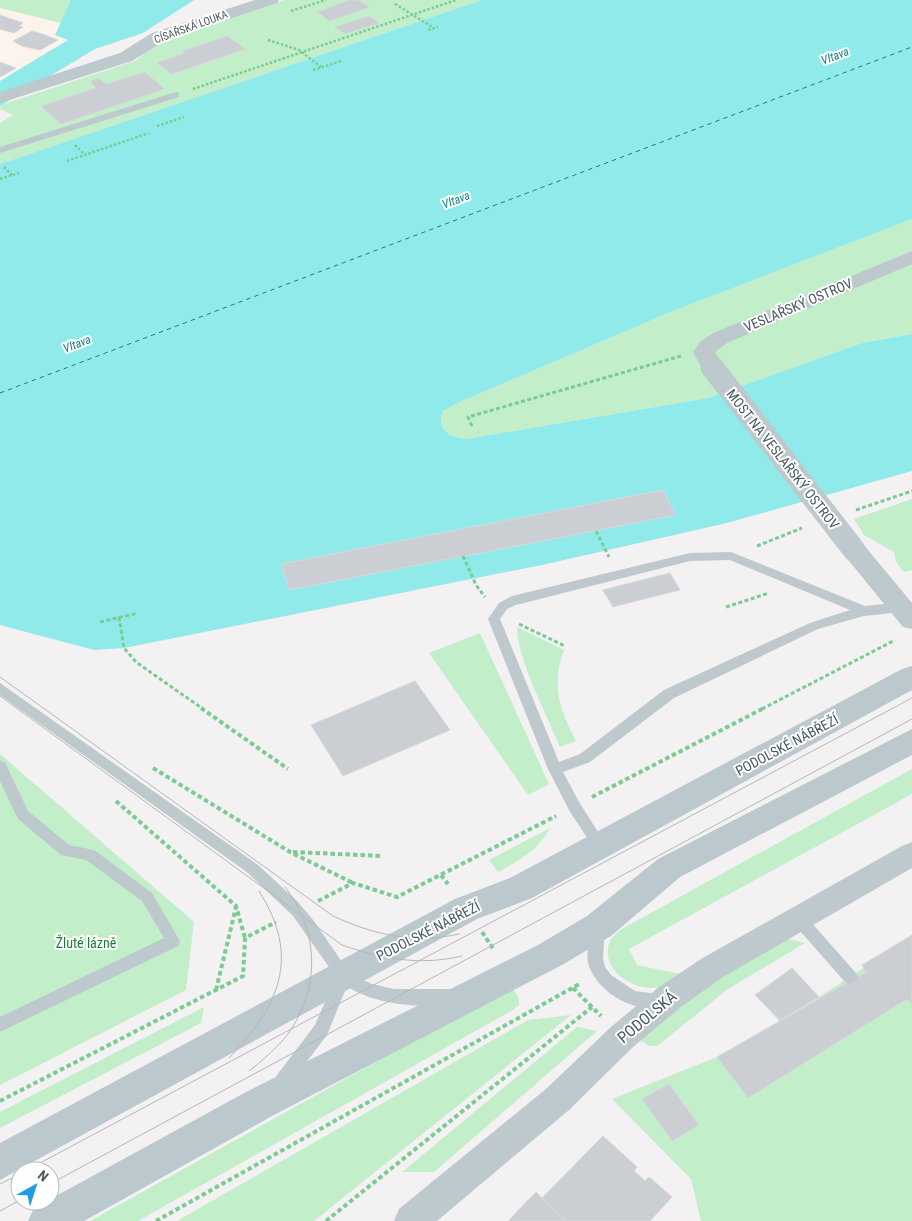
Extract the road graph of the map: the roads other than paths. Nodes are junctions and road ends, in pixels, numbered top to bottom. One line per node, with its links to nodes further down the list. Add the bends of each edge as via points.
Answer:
1 (271, 0): 3 (street, CÍSAŘSKÁ LOUKA, via 158,36 126,57)
2 (176, 94): 4 (lane)
3 (0, 98)
4 (0, 150)
5 (912, 256): 6 (street, VESLAŘSKÝ OSTROV, via 720,338)
6 (708, 359): 8 (street, MOST NA VESLAŘSKÝ OSTROV, bridge, via 854,550)
7 (864, 611): 8 (lane); 13 (lane, via 814,626 669,694 585,758); 13 (lane, via 731,556 690,557 512,601 503,606 494,619)
8 (904, 622)
9 (912, 677): 14 (main road, PODOLSKÉ NÁBŘEŽÍ)
10 (0, 688): 18 (lane, via 252,868 304,919)
11 (912, 741): 17 (main road, via 669,868)
12 (0, 766): 22 (lane, via 22,815 66,850 89,854 147,897 173,941)
13 (555, 769): 14 (lane)
14 (600, 846): 18 (main road, PODOLSKÉ NÁBŘEŽÍ, via 521,888 466,909)
15 (910, 857): 16 (street, PODOLSKÁ)
16 (798, 918): 19 (lane); 21 (street, PODOLSKÁ, via 712,968)
17 (599, 926): 20 (main road, via 550,955); 21 (lane, via 596,963 607,980 631,997 644,1001)
18 (344, 975): 20 (lane, via 373,991 411,1000); 23 (lane, via 322,1030 289,1074); 24 (main road, PODOLSKÉ NÁBŘEŽÍ)
19 (850, 977)
20 (470, 994): 23 (main road)
21 (670, 997): 26 (street, PODOLSKÁ, via 622,1037 558,1099)
22 (0, 1025)
23 (259, 1104): 25 (main road)
24 (0, 1162)
25 (47, 1221)
26 (411, 1221)

